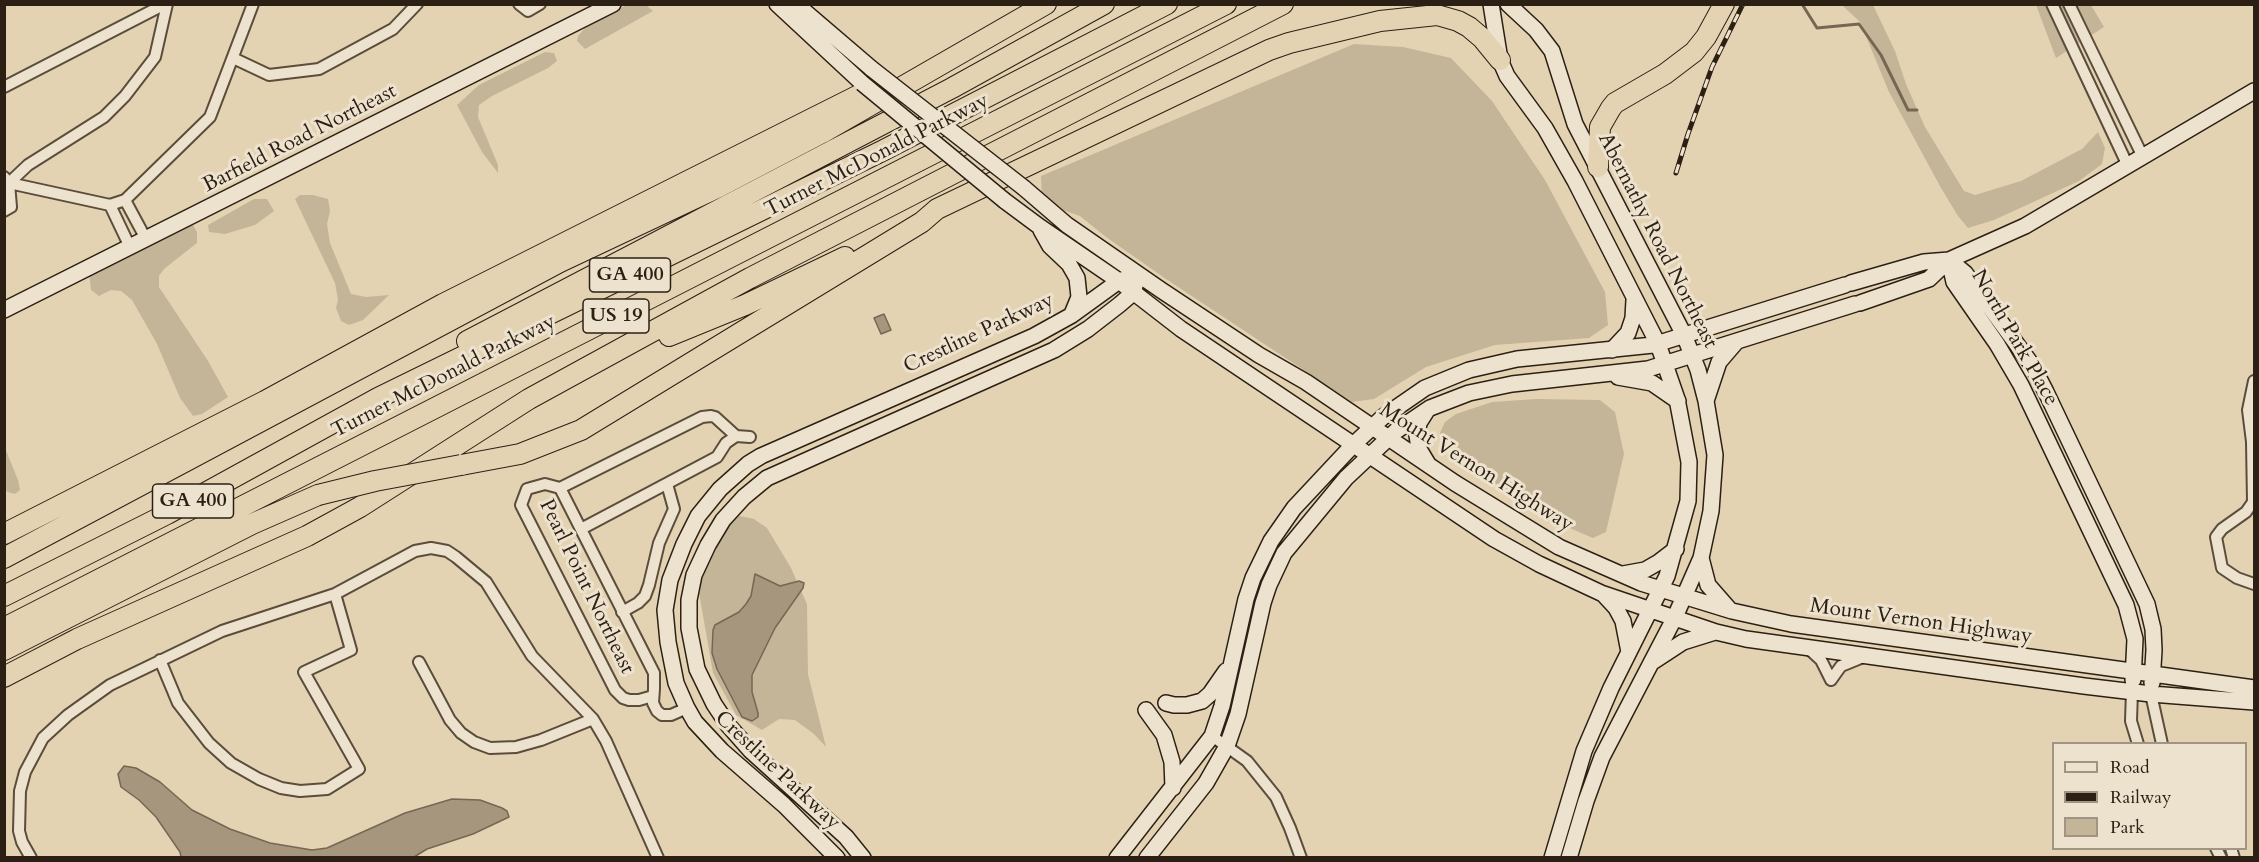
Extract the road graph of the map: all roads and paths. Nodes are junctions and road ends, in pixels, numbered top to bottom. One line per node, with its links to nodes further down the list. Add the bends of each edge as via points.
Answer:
1 (166, 4): 24 (street); 29 (street, via 155,57 125,96 104,117)
2 (253, 4): 22 (street)
3 (417, 4): 22 (street, via 393,29 319,69 269,75)
4 (519, 4): 5 (street, via 528,10)
5 (540, 4)
6 (613, 4): 36 (main road, Barfield Road Northeast)
7 (777, 4): 35 (main road, Mount Vernon Highway, bridge, via 862,83)
8 (796, 4): 40 (main road, Mount Vernon Highway, bridge, via 1067,225)
9 (1019, 4): 71 (highway, via 844,104 443,304 265,401)
10 (1046, 4): 39 (highway, via 822,133)
11 (1104, 4): 31 (highway)
12 (1167, 4): 56 (highway, Turner McDonald Parkway / GA 400, via 882,151)
13 (1226, 4): 88 (highway, Turner McDonald Parkway / US 19)
14 (1283, 4): 52 (highway, US 19, via 836,232)
15 (1422, 4): 21 (highway)
16 (1491, 4): 23 (main road)
17 (1508, 4): 28 (main road, Abernathy Road Northeast, via 1536,30 1551,51 1575,124)
18 (1724, 4): 28 (highway, via 1694,52 1615,103 1608,112 1599,132)
19 (2052, 4): 27 (street)
20 (2069, 4): 26 (street)
21 (1380, 21): 23 (highway, via 1437,15 1458,21 1482,38); 33 (highway, via 1269,50)
22 (235, 53): 30 (street, via 210,117)
23 (1500, 60): 43 (main road, via 1545,128)
24 (4, 87)
25 (2254, 91): 26 (main road)
26 (2144, 157): 27 (main road)
27 (2128, 166): 38 (main road, via 2025,226)
28 (1598, 168): 46 (main road, Abernathy Road Northeast)
29 (7, 180): 32 (street); 34 (street, via 11,207)
30 (125, 200): 32 (street); 36 (street)
31 (730, 202): 39 (highway); 56 (highway, via 453,348)
32 (110, 205): 37 (street)
33 (937, 209): 52 (highway, via 745,304); 91 (highway, bridge, via 581,430 539,448 501,458 318,495)
34 (4, 211)
35 (1040, 227): 41 (main road, Mount Vernon Highway); 45 (main road, via 1050,246 1077,278 1079,297)
36 (146, 239): 37 (main road, Barfield Road Northeast)
37 (130, 247): 44 (main road, Barfield Road Northeast)
38 (1948, 260): 46 (main road, via 1924,262); 47 (main road, via 1929,279); 75 (main road, North Park Place, via 1965,273 2038,375); 76 (main road, North Park Place, via 1954,282 1998,344 2021,385)
39 (560, 262): 73 (highway)
40 (1138, 274): 41 (main road, Crestline Parkway); 42 (main road); 61 (main road, Mount Vernon Highway)
41 (1119, 281): 42 (main road, Mount Vernon Highway); 45 (main road, Crestline Parkway)
42 (1133, 293): 60 (main road, Crestline Parkway, via 1054,350); 65 (main road, Mount Vernon Highway)
43 (1633, 297): 48 (main road); 49 (main road, via 1631,326 1624,340)
44 (4, 310)
45 (1072, 315): 55 (main road, Crestline Parkway, via 1034,336)
46 (1684, 335): 48 (main road); 50 (main road, Abernathy Road Northeast)
47 (1737, 341): 50 (main road); 57 (main road, via 1719,362)
48 (1658, 344): 49 (main road); 51 (main road)
49 (1612, 350): 61 (main road, via 1517,359 1469,370 1425,388)
50 (1692, 355): 51 (main road); 57 (main road, Abernathy Road Northeast)
51 (1666, 364): 53 (main road); 58 (main road)
52 (588, 367): 100 (highway, US 19, via 504,414 360,507 307,536 77,639)
53 (1606, 375): 58 (main road, via 1652,383); 59 (main road, via 1490,388)
54 (2254, 381): 78 (street, via 2248,410 2253,502 2216,537 2222,568)
55 (901, 393): 60 (main road); 107 (main road, Crestline Parkway, via 761,456 727,483 698,516 670,580 665,610 676,683)
56 (378, 398): 82 (highway, Turner McDonald Parkway / GA 400, via 186,505)
57 (1706, 400): 74 (main road, Abernathy Road Northeast, via 1715,469 1712,511)
58 (1678, 401): 72 (main road, via 1690,474)
59 (1427, 410): 64 (main road); 67 (main road, via 1417,435 1419,449)
60 (914, 412): 114 (main road, Crestline Parkway, via 767,478 723,520 708,545 694,575 689,600 689,628 697,669 717,710)
61 (1371, 427): 64 (main road, Mount Vernon Highway); 65 (main road)
62 (736, 436): 63 (street); 68 (street, via 717,457); 69 (street, via 715,417 702,417)
63 (750, 437)
64 (1387, 438): 66 (main road); 67 (main road, Mount Vernon Highway)
65 (1353, 445): 66 (main road, Mount Vernon Highway); 94 (main road, via 1294,508 1261,559 1246,599)
66 (1369, 455): 80 (main road, Mount Vernon Highway, via 1494,539); 113 (main road, via 1307,525 1276,568 1263,603)
67 (1430, 466): 77 (main road, Mount Vernon Highway, via 1539,536)
68 (667, 484): 70 (street); 86 (street, Pearl Point Northeast, via 674,509 659,543 650,585 638,603)
69 (560, 488): 70 (street, Pearl Point Northeast); 104 (street, Pearl Point Northeast, via 545,484 527,489 521,505 615,690 622,698 639,700)
70 (581, 529): 86 (street, Pearl Point Northeast)
71 (4, 534)
72 (1676, 549): 77 (main road, via 1646,570); 79 (main road)
73 (4, 558)
74 (1701, 558): 83 (main road, Abernathy Road Northeast); 85 (main road, via 1708,585)
75 (2129, 565): 76 (main road); 99 (main road, North Park Place, via 2151,616)
76 (2111, 572): 98 (main road, North Park Place, via 2134,628)
77 (1621, 574): 79 (main road, Mount Vernon Highway)
78 (2254, 584)
79 (1662, 590): 83 (main road, Mount Vernon Highway); 84 (main road)
80 (1601, 593): 84 (main road, Mount Vernon Highway); 92 (main road, via 1620,614)
81 (335, 594): 95 (street, via 222,631); 95 (street, via 351,650 304,672 359,769 327,789 281,788 231,763 209,743 178,703); 109 (street, via 415,551 447,551 486,582 532,656)
82 (4, 596)
83 (1684, 597): 85 (main road, Mount Vernon Highway); 87 (main road, Abernathy Road Northeast)
84 (1652, 610): 87 (main road, Mount Vernon Highway); 92 (main road)
85 (1732, 611): 98 (main road, Mount Vernon Highway, via 1836,632)
86 (622, 612): 104 (street, Pearl Point Northeast, via 654,673)
87 (1675, 617): 89 (main road, Mount Vernon Highway); 97 (main road, Abernathy Road Northeast)
88 (4, 628)
89 (1716, 632): 90 (main road, Mount Vernon Highway); 97 (main road, via 1683,642)
90 (1809, 649): 93 (main road, Mount Vernon Highway); 93 (street, via 1821,660 1831,680 1841,666)
91 (4, 650)
92 (1629, 652): 124 (main road, via 1584,751)
93 (1865, 656): 102 (main road, Mount Vernon Highway)
94 (1233, 658): 106 (main road, via 1220,682 1202,701 1187,705); 110 (main road)
95 (160, 660): 117 (street, via 94,695 43,738 20,791 20,831)
96 (418, 662): 109 (street, via 450,720 461,733 490,748 516,747 541,740)
97 (1649, 665): 125 (main road, Abernathy Road Northeast, via 1602,757)
98 (2134, 672): 99 (main road, Mount Vernon Highway); 102 (main road, North Park Place)
99 (2152, 674): 101 (main road, Mount Vernon Highway); 103 (main road, North Park Place)
100 (4, 677)
101 (2254, 688)
102 (2132, 691): 103 (main road, Mount Vernon Highway); 111 (street, via 2131,722)
103 (2151, 694): 105 (main road, Mount Vernon Highway); 112 (street)
104 (653, 696): 107 (street, via 662,715)
105 (2254, 702)
106 (1167, 703)
107 (687, 708): 115 (main road, Crestline Parkway, via 706,735)
108 (1146, 710): 116 (main road, via 1164,735 1172,762)
109 (594, 718): 118 (street)
110 (1212, 736): 113 (street); 116 (main road)
111 (2137, 742)
112 (2162, 742)
113 (1227, 746): 122 (main road, via 1206,783); 123 (street, via 1247,761 1276,797)
114 (752, 751): 115 (main road); 120 (main road, Crestline Parkway, via 846,837)
115 (737, 765): 119 (main road, Crestline Parkway)
116 (1173, 788): 121 (main road)
117 (27, 856)
118 (658, 858)
119 (837, 858)
120 (863, 858)
121 (1117, 858)
122 (1147, 858)
123 (1301, 858)
124 (1552, 858)
125 (1569, 858)

